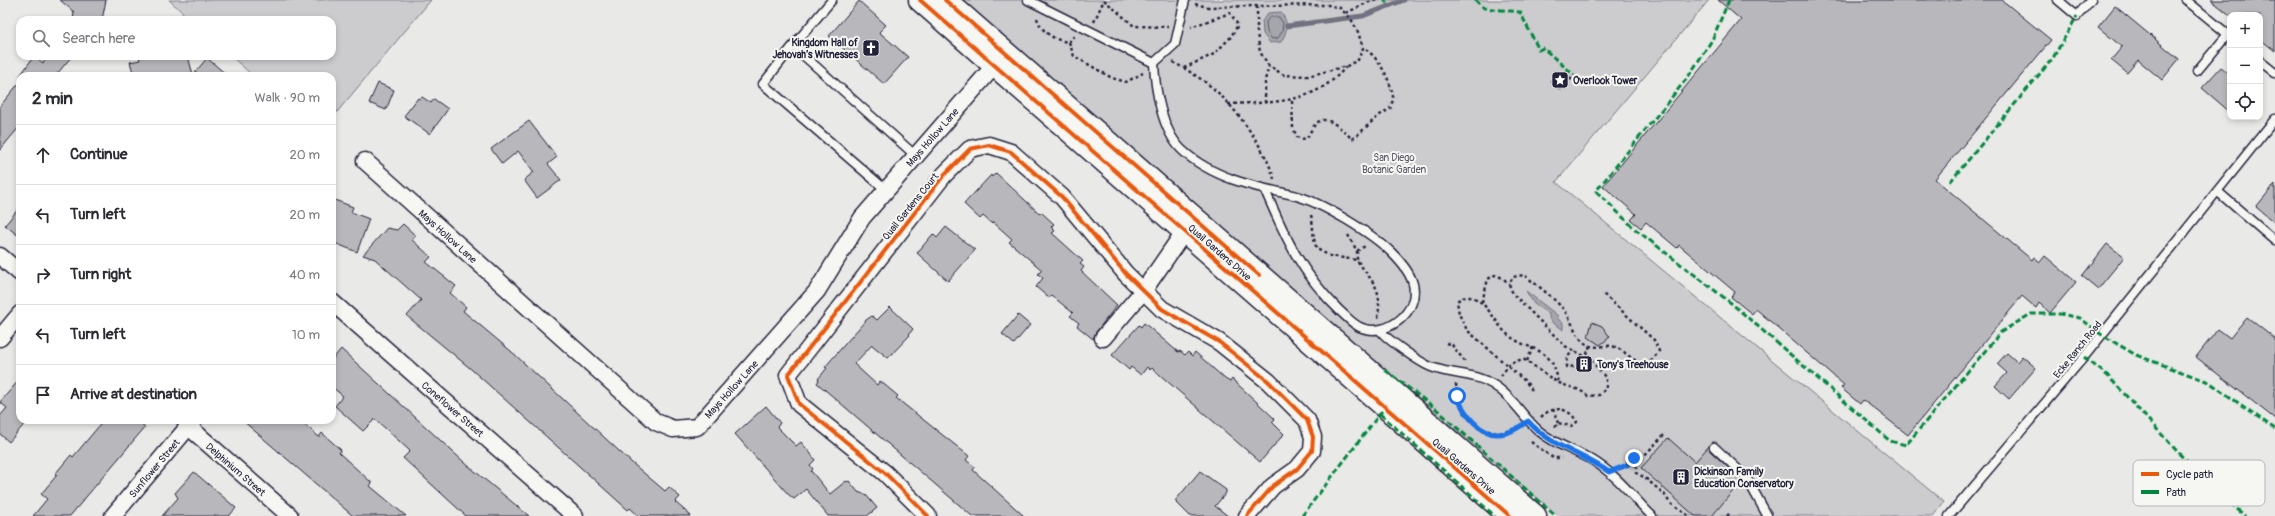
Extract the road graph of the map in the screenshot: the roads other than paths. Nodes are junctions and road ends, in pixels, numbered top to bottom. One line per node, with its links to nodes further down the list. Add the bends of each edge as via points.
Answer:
1 (832, 0): 11 (lane)
2 (920, 0): 12 (main road, Quail Gardens Drive)
3 (945, 0): 12 (main road, Quail Gardens Drive)
4 (2058, 0): 5 (lane, via 2077,16)
5 (2091, 0)
6 (2186, 0): 9 (lane)
7 (1030, 1): 13 (lane)
8 (1188, 1): 13 (lane, via 1175,44)
9 (2227, 33)
10 (2227, 37): 15 (lane)
11 (793, 46): 18 (lane); 20 (lane, via 763,84)
12 (1000, 59): 18 (street, Mays Hollow Lane); 23 (main road, Quail Gardens Drive)
13 (1154, 63): 21 (lane, via 1154,82 1159,102 1169,131 1182,150 1202,164 1236,181)
14 (2263, 63): 16 (lane)
15 (2197, 71)
16 (2275, 73)
17 (2275, 119): 22 (lane, Ecke Ranch Road)
18 (916, 156): 20 (street, Mays Hollow Lane)
19 (365, 161): 20 (street, Mays Hollow Lane, via 656,422 673,429 697,426 708,415 817,292 862,218)
20 (886, 190)
21 (1265, 190): 30 (lane, via 1298,262 1320,291 1358,327 1368,331); 30 (lane, via 1323,206 1391,252 1406,269 1413,285 1412,302 1402,318 1390,327)
22 (2217, 191): 24 (lane); 45 (lane, Ecke Ranch Road, via 2084,357)
23 (1189, 224): 27 (street); 42 (main road, Quail Gardens Drive); 43 (main road, Quail Gardens Drive)
24 (2275, 241)
25 (0, 256): 26 (street)
26 (16, 270)
27 (1144, 290): 32 (street); 40 (street, Quail Gardens Court, via 1126,274 1062,197 1011,152 989,144 970,149 944,175 788,375 799,404 885,473); 41 (street, Quail Gardens Court, via 1162,309 1219,342 1268,381 1307,420 1313,437 1312,451 1297,469 1273,486)
28 (336, 306): 39 (street, Coneflower Street)
29 (16, 319): 31 (street)
30 (1380, 330): 44 (lane, via 1386,339 1426,365 1474,375 1495,385 1540,433 1609,472)
31 (0, 338)
32 (1102, 338)
33 (187, 424): 37 (street, Sunflower Street)
34 (191, 424): 38 (street, Delphinium Street)
35 (1714, 447): 36 (lane, via 1746,477)
36 (1767, 515)
37 (113, 516)
38 (290, 516)
39 (575, 516)
40 (928, 516)
41 (1247, 516)
42 (1510, 516)
43 (1535, 516)
44 (1652, 516)
45 (1949, 516)

